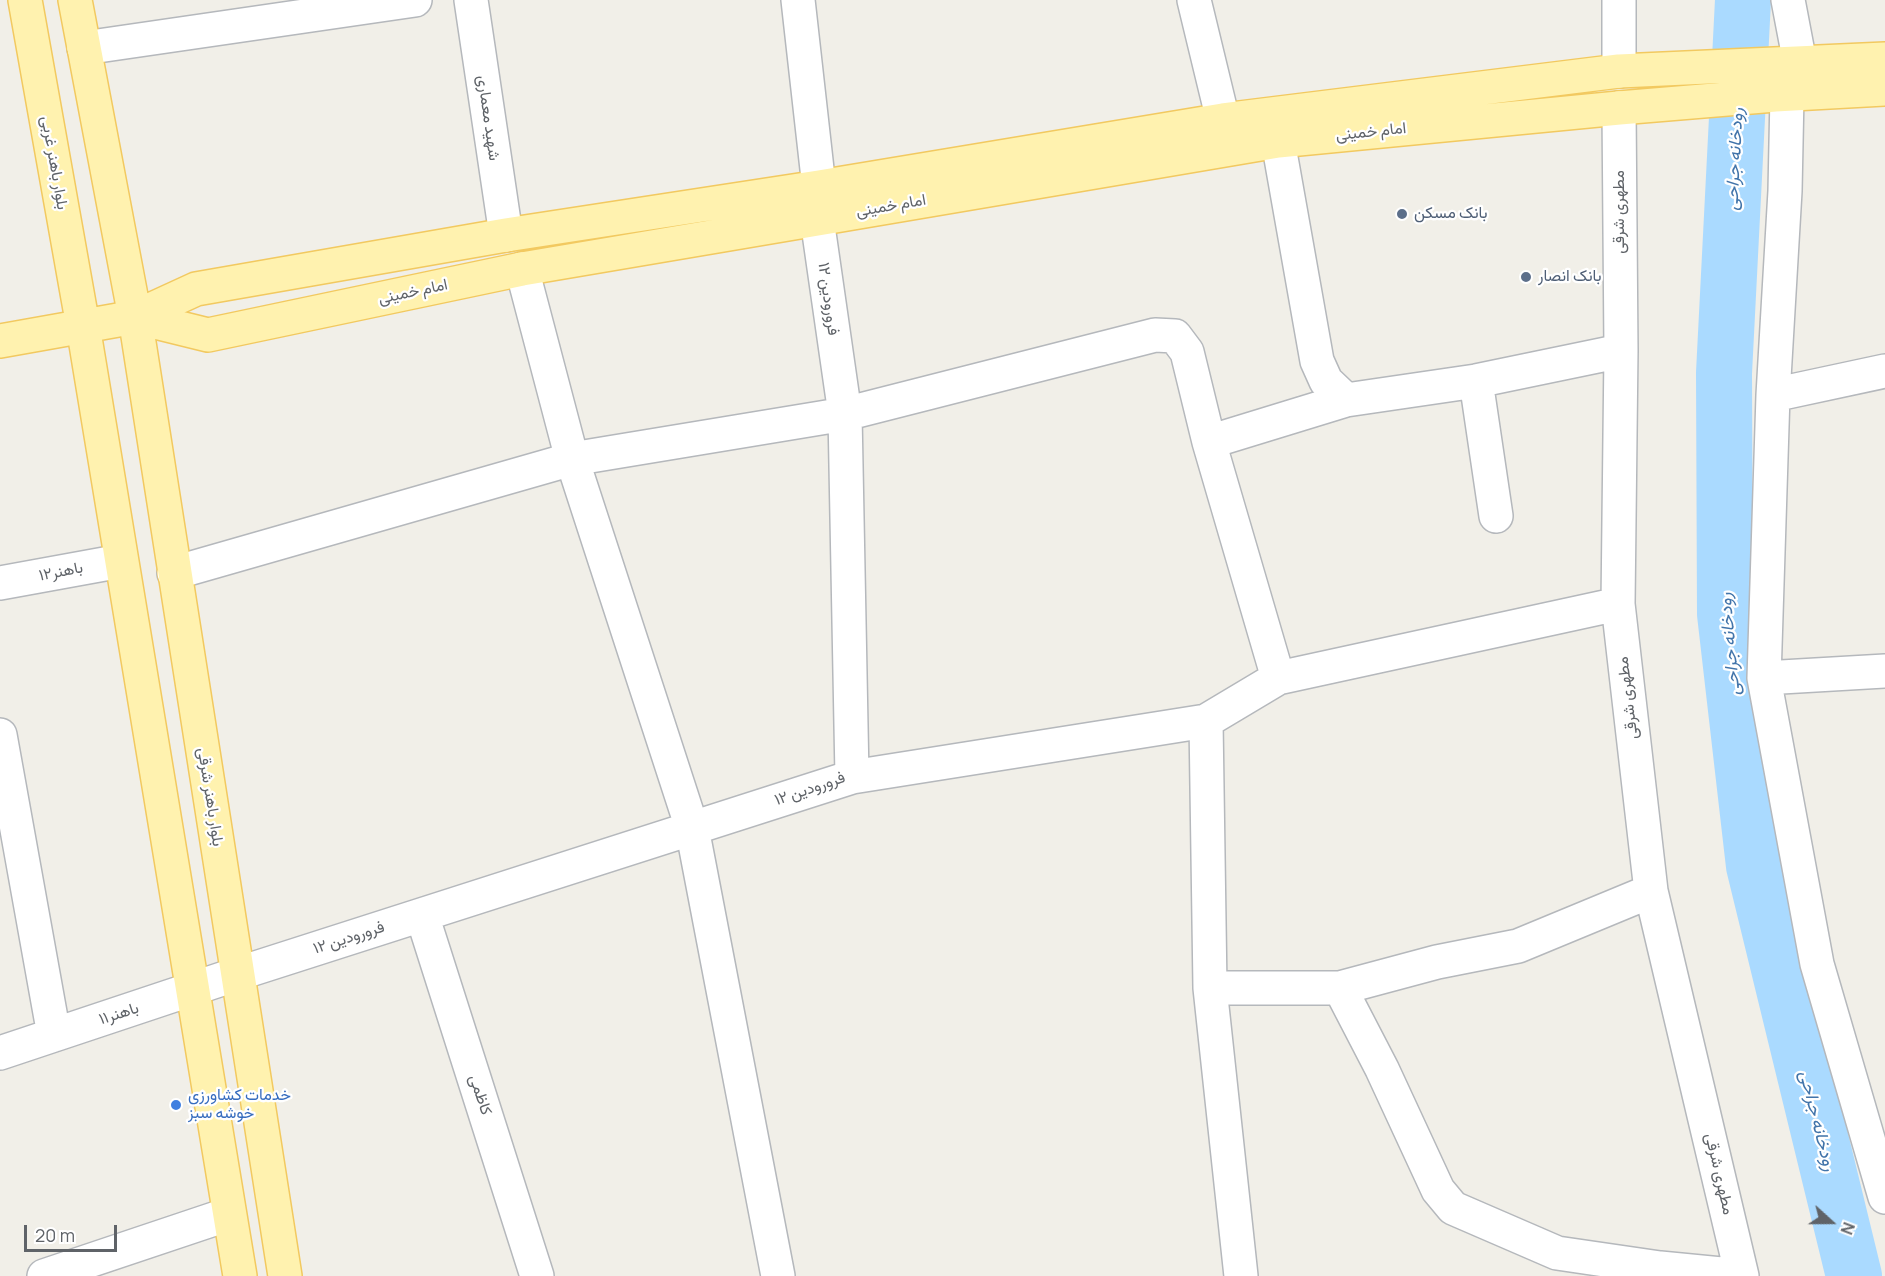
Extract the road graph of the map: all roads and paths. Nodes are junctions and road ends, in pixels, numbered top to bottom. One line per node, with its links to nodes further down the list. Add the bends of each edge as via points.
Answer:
1 (25, 0): 23 (main road, بلوار باهنر غربی)
2 (75, 0): 10 (main road)
3 (415, 0): 9 (street)
4 (471, 0): 20 (street, شهید معماری)
5 (798, 0): 18 (street)
6 (1194, 0): 16 (street)
7 (1619, 0): 12 (street)
8 (1788, 0): 13 (street)
9 (362, 4): 10 (street)
10 (84, 48): 22 (main road)
11 (1885, 59): 13 (main road)
12 (1619, 71): 13 (main road, امام خمینی, via 1652,69); 16 (main road, امام خمینی)
13 (1783, 79): 14 (main road); 15 (main road, امام خمینی, via 1655,106); 28 (street, via 1785,191)
14 (1885, 89)
15 (1619, 108): 17 (main road, امام خمینی); 25 (street, مطهری شرقی)
16 (1223, 120): 18 (main road, امام خمینی)
17 (1278, 141): 19 (main road, امام خمینی); 29 (street, via 1317,361 1326,381)
18 (819, 187): 20 (main road, امام خمینی)
19 (817, 219): 21 (main road, امام خمینی); 30 (street, ۱۲ فرورودین)
20 (506, 235): 22 (main road, امام خمینی, via 196,289)
21 (522, 269): 22 (main road, امام خمینی, via 208,335); 32 (street)
22 (135, 317): 23 (main road, امام خمینی); 35 (main road, بلوار باهنر شرقی)
23 (83, 326): 24 (main road, امام خمینی); 34 (main road)
24 (0, 341)
25 (1621, 351): 27 (street); 37 (street, مطهری شرقی)
26 (1885, 371): 28 (street)
27 (1476, 381): 29 (street); 33 (street)
28 (1773, 395): 40 (street)
29 (1346, 400): 31 (street)
30 (845, 414): 31 (street, via 1155,335 1174,336 1187,352); 32 (street); 43 (street, ۱۲ فرورودین)
31 (1209, 442): 39 (street)
32 (572, 459): 35 (street); 44 (street)
33 (1496, 516)
34 (121, 561): 36 (street, باهنر۱۲); 50 (main road)
35 (174, 573): 47 (main road, بلوار باهنر شرقی)
36 (0, 583)
37 (1618, 604): 39 (street); 45 (street, مطهری شرقی)
38 (1885, 671): 40 (street)
39 (1278, 678): 41 (street)
40 (1764, 678): 53 (street, via 1817,964)
41 (1206, 721): 43 (street); 48 (street)
42 (0, 735): 51 (street)
43 (852, 777): 44 (street, ۱۲ فرورودین)
44 (692, 828): 46 (street, ۱۲ فرورودین); 59 (street)
45 (1651, 891): 49 (street, via 1518,946 1437,962); 61 (street, مطهری شرقی)
46 (422, 915): 47 (street, ۱۲ فرورودین); 58 (street, کاظمی)
47 (237, 974): 50 (street, باهنر۱۱); 57 (main road, بلوار باهنر شرقی)
48 (1210, 988): 49 (street); 60 (street)
49 (1340, 988): 61 (street, via 1438,1190 1453,1208 1557,1253)
50 (191, 990): 51 (street, باهنر۱۱); 54 (main road)
51 (54, 1035): 52 (street, باهنر۱۱)
52 (0, 1053)
53 (1885, 1197)
54 (229, 1214): 55 (street); 56 (main road)
55 (44, 1276)
56 (240, 1276)
57 (285, 1276)
58 (537, 1276)
59 (778, 1276)
60 (1241, 1276)
61 (1742, 1276)

